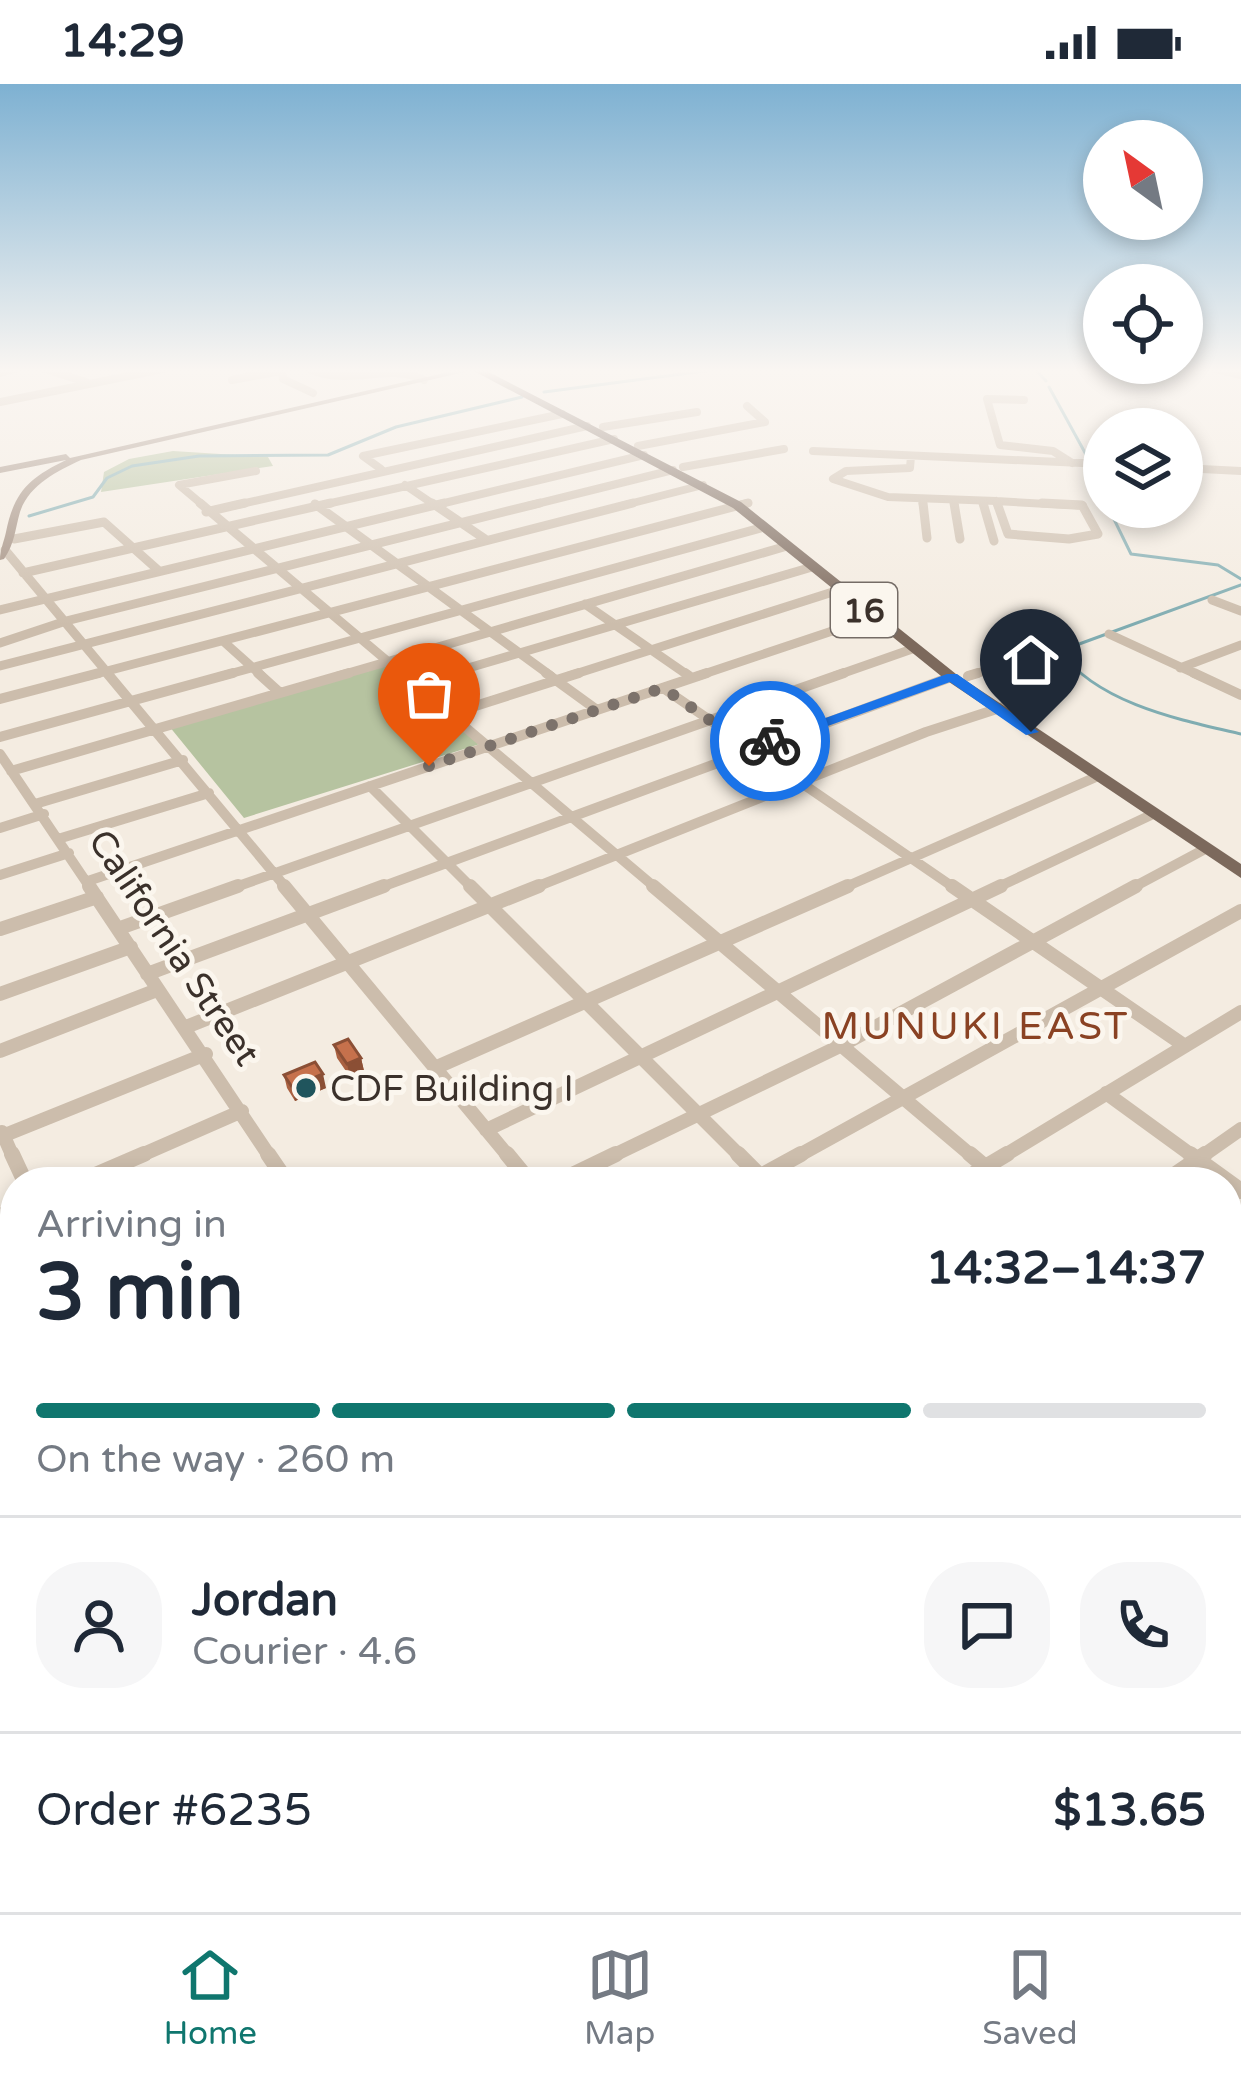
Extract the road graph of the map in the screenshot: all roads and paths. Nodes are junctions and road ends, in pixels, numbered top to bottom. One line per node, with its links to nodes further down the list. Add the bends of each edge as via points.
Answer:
1 (81, 454): 17 (main road)
2 (91, 454): 32 (main road, via 49,473)
3 (371, 454): 14 (street, via 363,456)
4 (452, 454): 14 (street)
5 (516, 454): 20 (street)
6 (624, 454): 27 (street)
7 (649, 454): 15 (main road, 16)
8 (752, 454): 15 (street)
9 (878, 454): 11 (street)
10 (1058, 454): 12 (street)
11 (911, 456): 12 (street); 23 (street, via 910,468 833,479 880,496)
12 (1072, 463): 13 (street)
13 (1083, 463)
14 (382, 469): 20 (street); 22 (street)
15 (678, 469): 21 (main road, 16); 28 (main road, 16); 33 (street)
16 (1203, 469): 19 (street)
17 (0, 470)
18 (256, 471): 31 (street, via 179,483)
19 (1241, 471)
20 (405, 485): 27 (street); 29 (street)
21 (703, 485): 28 (main road, 16); 37 (street)
22 (297, 489): 29 (street); 31 (street)
23 (922, 499): 24 (street); 38 (street)
24 (954, 500): 25 (street); 40 (street)
25 (982, 500): 26 (street); 41 (street)
26 (996, 501): 26 (street, via 1008,533 1098,534 1085,506)
27 (432, 503): 33 (street); 34 (street)
28 (743, 504): 35 (main road, 16); 47 (street); 82 (main road, 16)
29 (317, 505): 34 (street); 36 (street)
30 (0, 512): 32 (main road)
31 (206, 512): 36 (street)
32 (15, 514): 46 (main road)
33 (458, 523): 39 (street); 42 (street)
34 (345, 525): 42 (street); 44 (street)
35 (764, 526): 43 (main road, 16); 59 (street)
36 (226, 527): 44 (street); 45 (street)
37 (525, 530): 39 (street); 47 (street)
38 (927, 538)
39 (485, 539): 48 (street)
40 (960, 539)
41 (994, 541)
42 (370, 544): 48 (street); 50 (street)
43 (787, 546): 49 (main road, 16); 58 (street)
44 (250, 547): 50 (street); 51 (street)
45 (133, 548): 46 (street, via 101,521); 51 (street); 52 (street)
46 (6, 549): 52 (street)
47 (557, 550): 53 (street)
48 (397, 562): 53 (street); 54 (street)
49 (812, 567): 55 (main road, 16); 65 (street)
50 (278, 568): 54 (street); 64 (street)
51 (158, 570): 56 (street)
52 (23, 573): 56 (street)
53 (425, 585): 59 (street); 62 (street)
54 (298, 588): 62 (street); 71 (street)
55 (839, 590): 63 (main road, 16); 74 (street)
56 (48, 598): 60 (street); 64 (street)
57 (1212, 600): 61 (street)
58 (585, 604): 65 (street); 66 (street)
59 (457, 608): 66 (street); 68 (street)
60 (0, 610)
61 (1241, 611)
62 (328, 612): 68 (street); 69 (street)
63 (874, 617): 73 (main road, 16); 83 (street)
64 (66, 621): 70 (street); 71 (street)
65 (619, 626): 74 (street); 76 (street)
66 (488, 632): 76 (street); 77 (street)
67 (1109, 634): 80 (street)
68 (358, 638): 77 (street); 79 (street)
69 (223, 640): 79 (street); 81 (street)
70 (0, 643)
71 (84, 644): 78 (street); 81 (street)
72 (1241, 645): 80 (street)
73 (915, 648): 82 (main road, 16); 94 (street)
74 (653, 650): 83 (street); 84 (street)
75 (1044, 653): 82 (street)
76 (517, 654): 84 (street); 85 (street)
77 (383, 662): 85 (street); 87 (street)
78 (0, 666)
79 (250, 668): 87 (street); 90 (street)
80 (1180, 668): 88 (street)
81 (108, 672): 89 (street); 90 (street)
82 (960, 677): 91 (main road, 16); 98 (street)
83 (692, 678): 86 (street)
84 (556, 680): 92 (street); 93 (street)
85 (412, 686): 93 (street)
86 (663, 688): 92 (street); 94 (street)
87 (279, 692): 95 (street)
88 (1241, 695)
89 (0, 699)
90 (132, 701): 95 (street); 96 (street)
91 (1003, 706): 102 (main road, 16); 103 (street); 118 (main road, 16)
92 (597, 710): 97 (street)
93 (447, 715): 97 (street)
94 (709, 719): 98 (street); 104 (street)
95 (154, 728): 100 (street); 101 (street)
96 (0, 737)
97 (485, 748): 104 (street); 105 (street)
98 (751, 748): 103 (street); 110 (street)
99 (0, 754): 101 (street, California Street)
100 (183, 760): 107 (street); 108 (street)
101 (16, 777): 106 (street); 108 (street, California Street)
102 (1096, 777): 109 (main road, 16); 120 (street)
103 (800, 782): 117 (street); 120 (street)
104 (528, 783): 110 (street); 111 (street)
105 (370, 786): 111 (street); 113 (street)
106 (0, 790)
107 (208, 793): 113 (street); 114 (street)
108 (39, 809): 112 (street); 114 (street, California Street)
109 (1151, 814): 115 (main road, 16); 126 (street)
110 (566, 816): 117 (street); 119 (street)
111 (409, 825): 119 (street); 122 (street)
112 (0, 828)
113 (242, 829): 122 (street); 124 (street)
114 (58, 839): 116 (street, California Street)
115 (1205, 849): 121 (main road, 16); 132 (street)
116 (69, 853): 123 (street); 124 (street, California Street)
117 (613, 857): 127 (street); 133 (street)
118 (1241, 859)
119 (445, 860): 127 (street); 129 (street)
120 (912, 860): 126 (street); 133 (street)
121 (1241, 872)
122 (275, 873): 129 (street); 130 (street)
123 (0, 875)
124 (88, 881): 125 (street, California Street)
125 (97, 896): 130 (street, California Street); 131 (street)
126 (970, 900): 132 (street); 139 (street)
127 (490, 905): 135 (street); 141 (street)
128 (1241, 911): 137 (street)
129 (310, 913): 135 (street); 136 (street)
130 (120, 928): 134 (street, California Street)
131 (0, 929)
132 (1034, 943): 137 (street); 144 (street)
133 (720, 946): 139 (street); 141 (street)
134 (131, 947): 136 (street, California Street); 140 (street)
135 (352, 961): 143 (street); 149 (street)
136 (147, 974): 138 (street, California Street)
137 (1102, 989): 145 (street); 151 (street)
138 (157, 990): 143 (street, California Street); 146 (street)
139 (776, 993): 144 (street); 148 (street)
140 (0, 994)
141 (588, 1004): 148 (street); 149 (street)
142 (1241, 1012): 145 (street)
143 (186, 1027): 147 (street, California Street)
144 (839, 1046): 151 (street); 153 (street)
145 (1185, 1046): 150 (street)
146 (0, 1051)
147 (206, 1054): 152 (street, California Street); 156 (street)
148 (640, 1056): 153 (street); 155 (street)
149 (437, 1066): 155 (street)
150 (1106, 1093): 157 (street); 166 (street)
151 (904, 1100): 164 (street); 165 (street)
152 (242, 1111): 159 (street); 160 (street, California Street)
153 (700, 1115): 162 (street); 163 (street)
154 (1241, 1129): 157 (street)
155 (486, 1130): 161 (street)
156 (1, 1133): 158 (street)
157 (1194, 1158): 167 (street); 168 (street)
158 (18, 1167)
159 (113, 1167)
160 (277, 1167)
161 (517, 1167)
162 (590, 1167)
163 (747, 1167)
164 (783, 1167)
165 (984, 1167)
166 (987, 1167)
167 (1182, 1167)
168 (1207, 1167)

